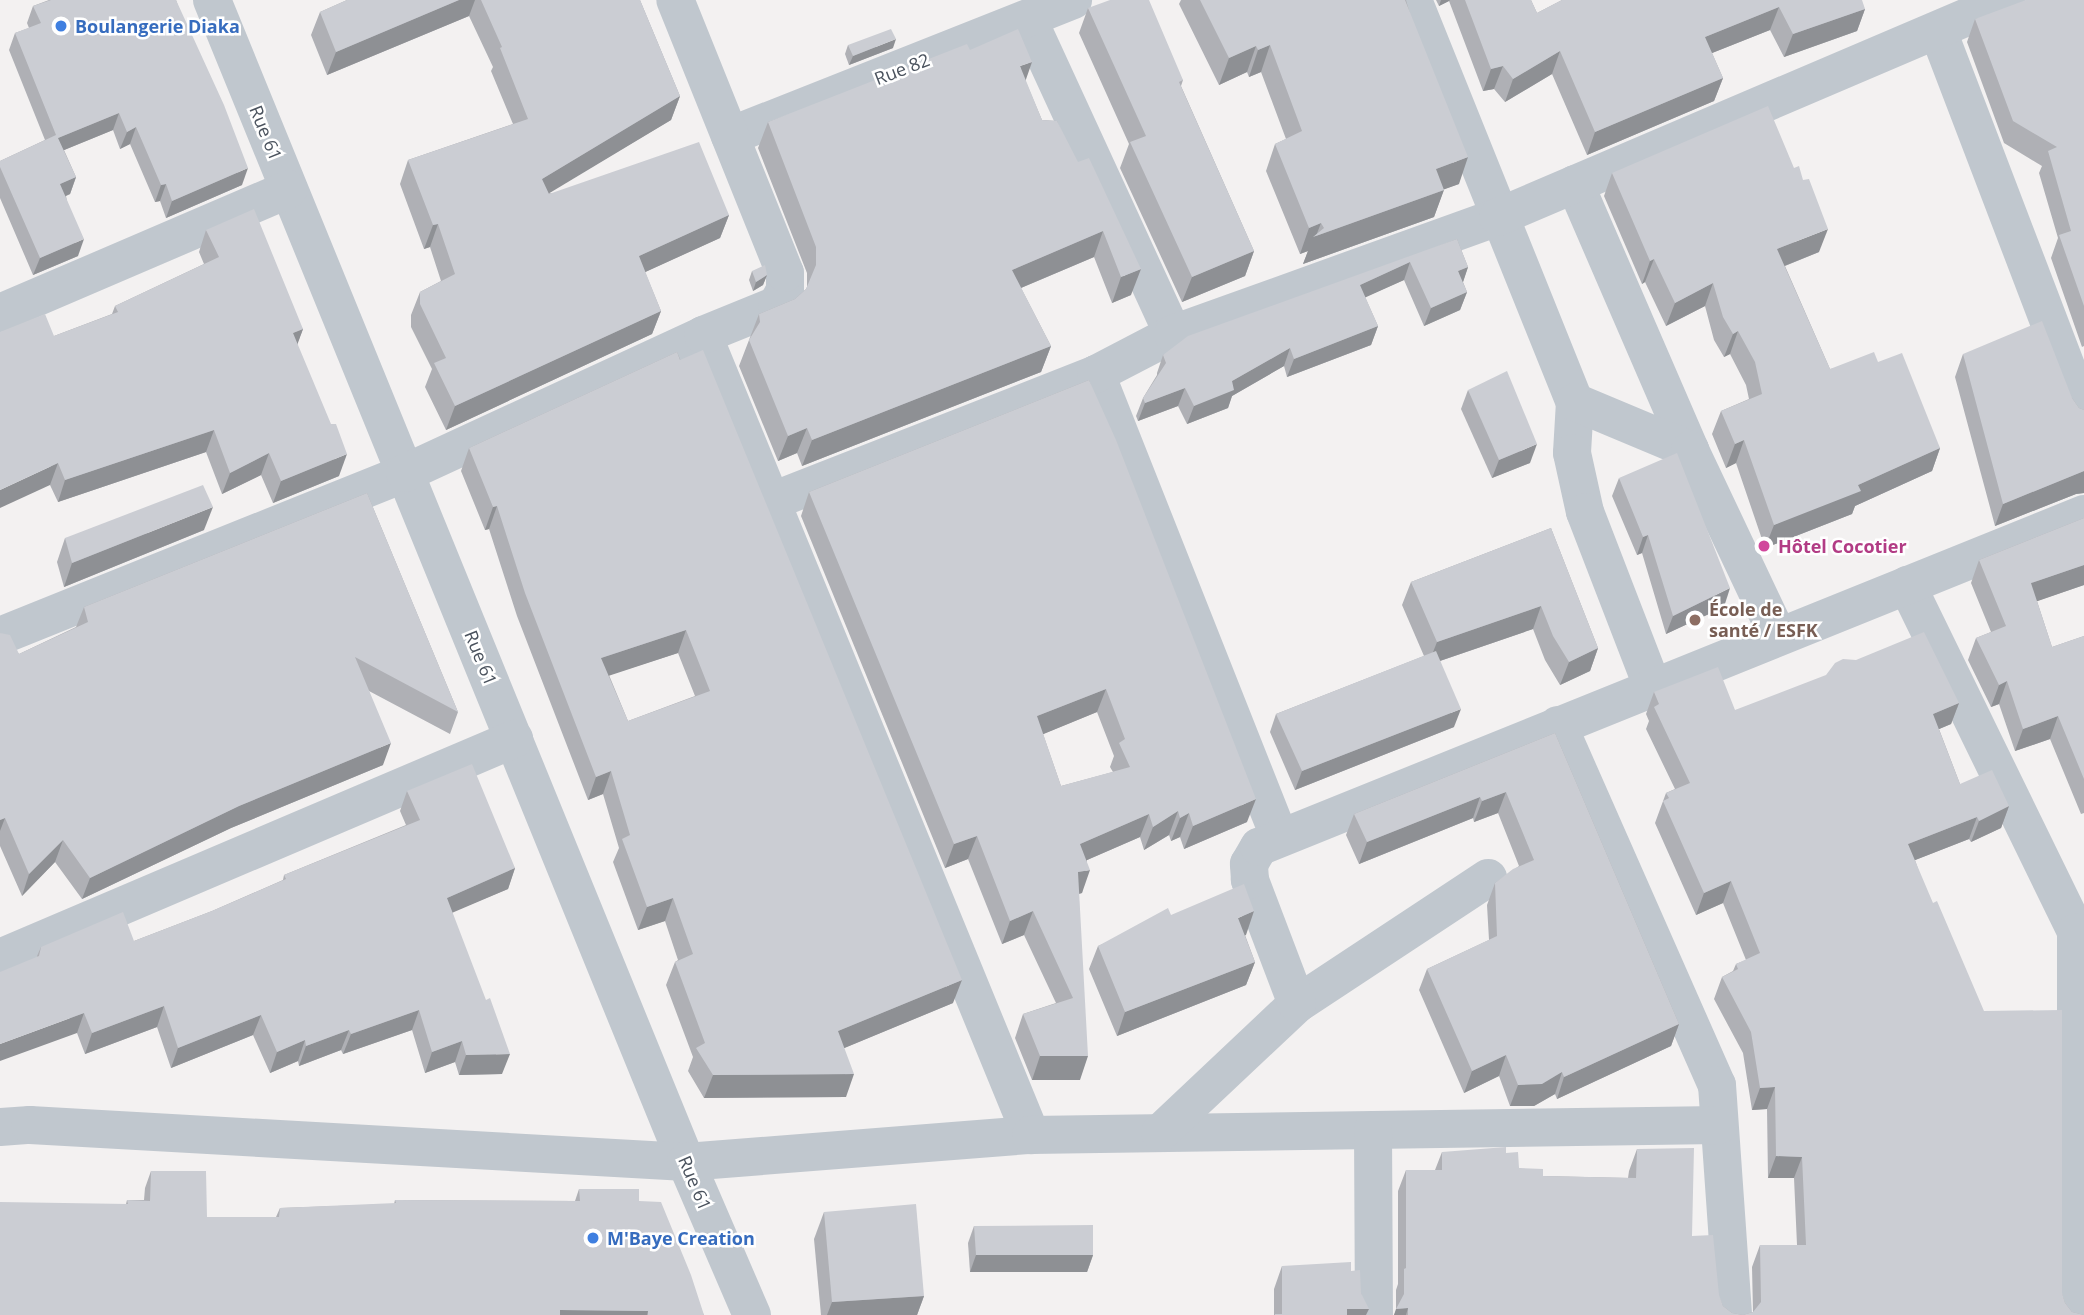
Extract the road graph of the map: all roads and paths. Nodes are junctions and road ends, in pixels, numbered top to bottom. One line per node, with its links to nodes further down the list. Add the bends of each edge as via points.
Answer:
1 (212, 0): 10 (street, Rue 61)
2 (675, 0): 8 (street)
3 (1073, 0): 6 (street, Rue 82)
4 (1413, 0): 11 (street)
5 (2007, 0): 7 (street)
6 (1028, 19): 8 (street, Rue 82); 13 (street)
7 (1938, 31): 9 (street); 17 (street)
8 (730, 136): 14 (street, via 785,273 785,290 777,305)
9 (1575, 184): 11 (street); 18 (street)
10 (289, 189): 12 (street); 19 (street, Rue 61)
11 (1498, 217): 13 (street); 16 (street)
12 (0, 313)
13 (1174, 334): 15 (street)
14 (704, 335): 19 (street); 20 (street)
15 (1096, 374): 20 (street); 28 (street)
16 (1575, 402): 18 (street); 25 (street, via 1572,453 1584,512)
17 (2084, 413)
18 (1690, 450): 24 (street)
19 (405, 473): 23 (street); 27 (street, Rue 61)
20 (770, 502): 37 (street)
21 (2084, 514): 22 (street)
22 (1907, 584): 24 (street); 30 (street)
23 (0, 636)
24 (1778, 636): 25 (street)
25 (1652, 686): 26 (street)
26 (1558, 725): 28 (street); 33 (street, via 1717,1085)
27 (514, 739): 31 (street); 39 (street, Rue 61)
28 (1279, 837): 32 (street, via 1259,847 1249,864)
29 (1488, 878): 32 (street)
30 (2080, 932): 38 (street)
31 (0, 958)
32 (1297, 1004): 36 (street)
33 (1719, 1125): 35 (street); 42 (street)
34 (0, 1127): 39 (street)
35 (1373, 1130): 36 (street); 41 (street)
36 (1160, 1133): 37 (street)
37 (1031, 1135): 39 (street)
38 (2079, 1150): 43 (street)
39 (686, 1162): 40 (street, Rue 61)
40 (752, 1315)
41 (1374, 1315)
42 (1733, 1315)
43 (2076, 1315)

